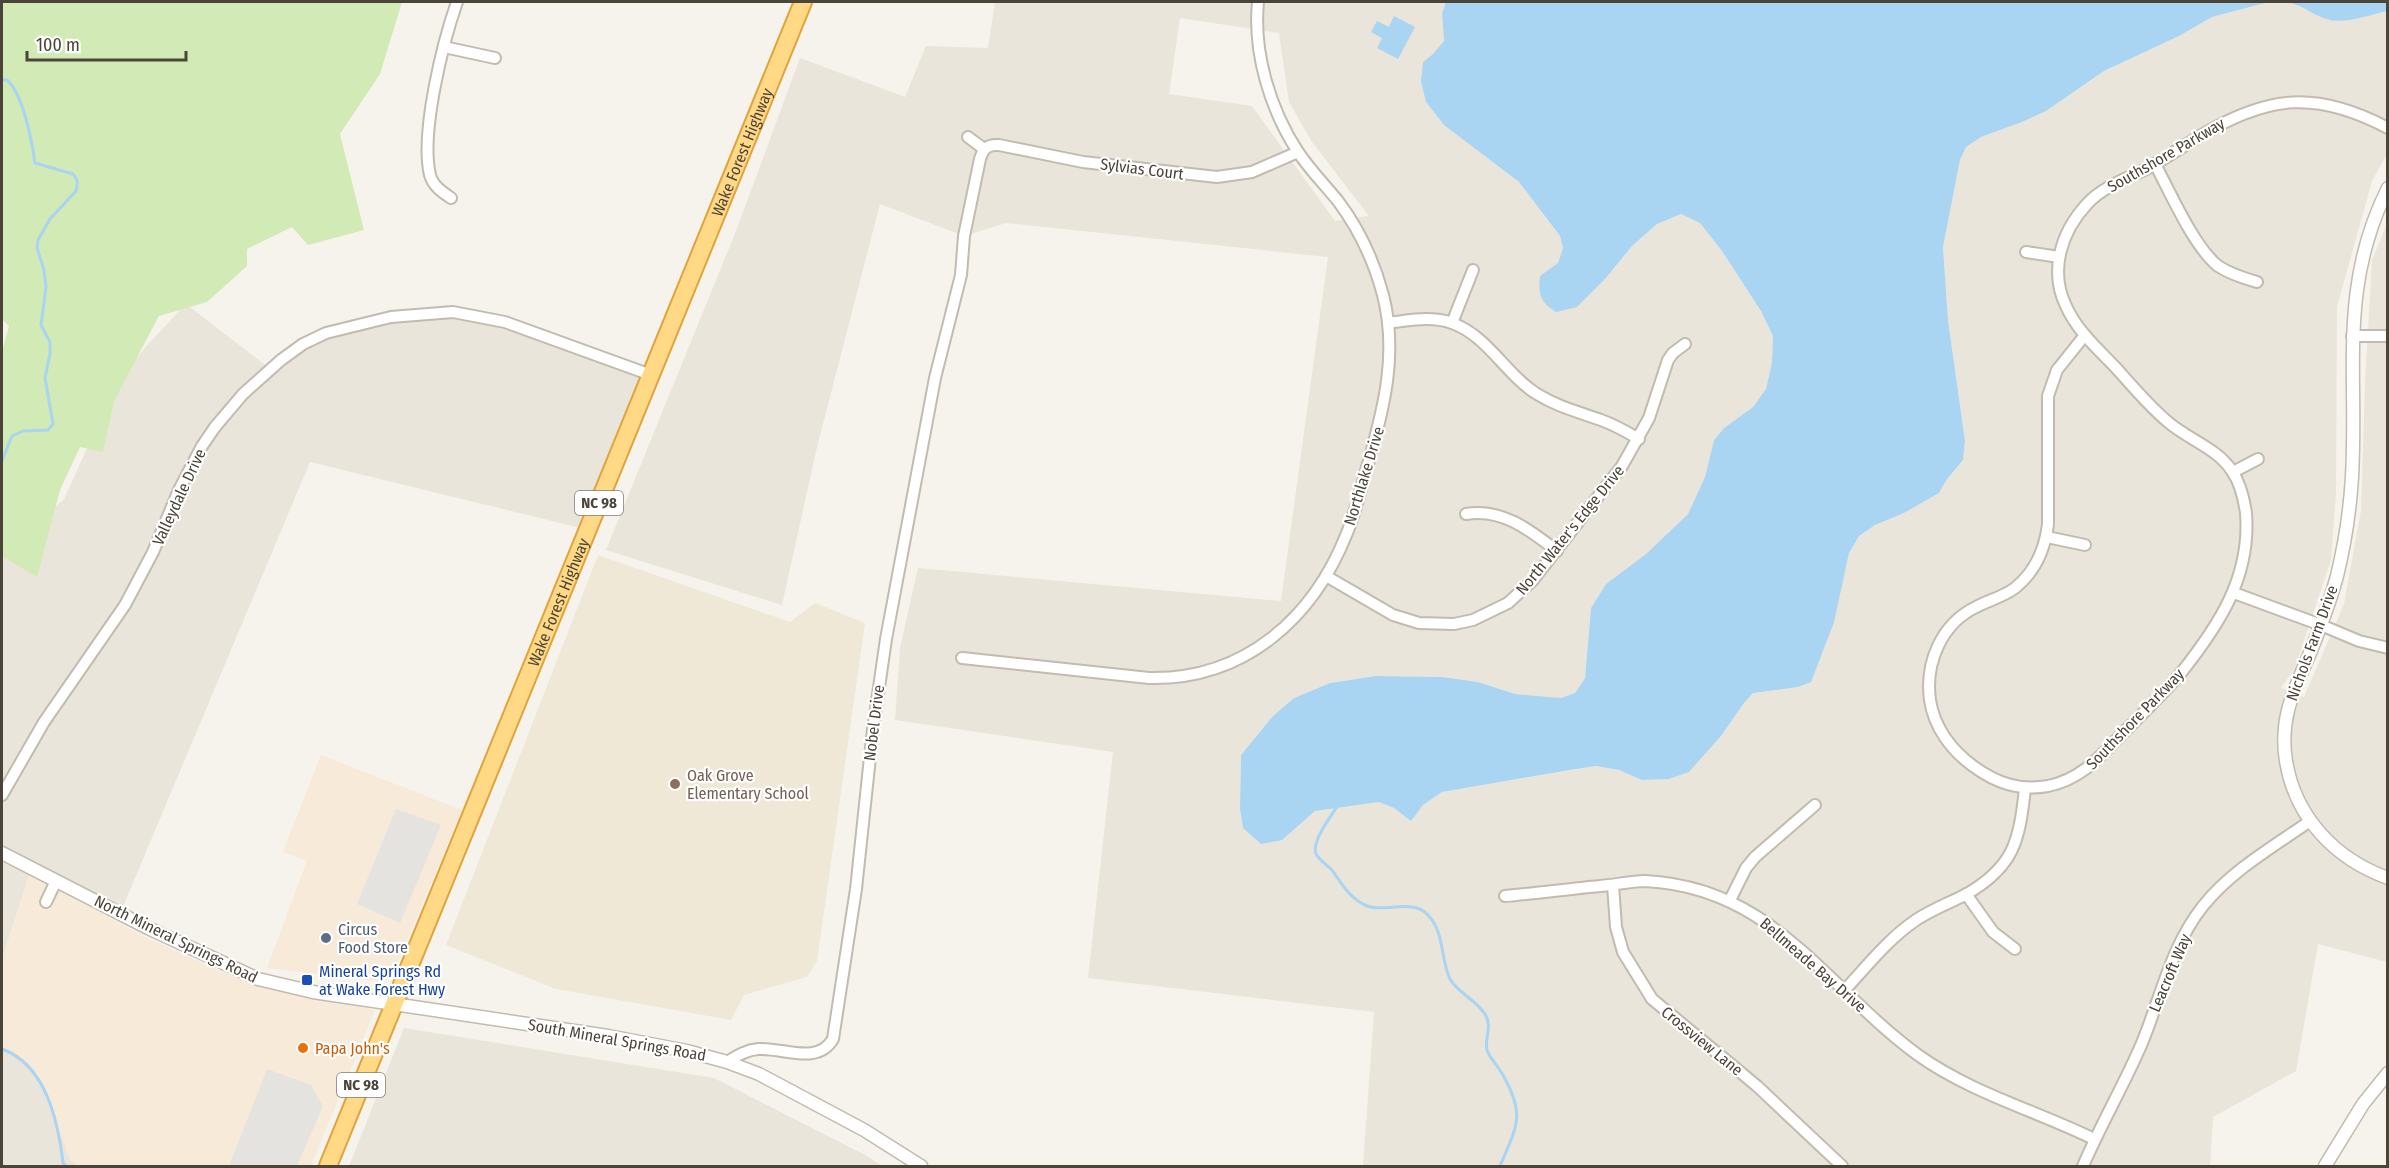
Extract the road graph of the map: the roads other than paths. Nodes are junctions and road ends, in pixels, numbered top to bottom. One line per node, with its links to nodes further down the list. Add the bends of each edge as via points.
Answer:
1 (458, 2): 4 (street)
2 (803, 2): 23 (highway, Wake Forest Highway / NC 98)
3 (1258, 2): 9 (street, Northlake Drive, via 1263,70 1274,107)
4 (444, 47): 5 (street); 12 (street, via 433,100 429,163 435,186)
5 (495, 58)
6 (2388, 128): 10 (street, Southshore Parkway, via 2328,104 2268,105 2230,118)
7 (968, 137): 8 (street)
8 (984, 149): 9 (street, Sylvias Court, via 999,145 1103,165 1217,177 1252,172); 51 (street, Nobel Drive, via 964,236 962,275 935,378 884,650 856,889 833,1039 819,1053 757,1049)
9 (1298, 152): 17 (street, Northlake Drive, via 1339,202 1366,248)
10 (2155, 164): 14 (street, Southshore Parkway, via 2088,202 2068,228); 16 (street, via 2210,258 2238,277)
11 (2388, 189): 20 (street, Nichols Farm Drive, via 2360,263)
12 (451, 198)
13 (2026, 252): 14 (street)
14 (2059, 257): 19 (street, Southshore Parkway, via 2061,292)
15 (1473, 270): 18 (street)
16 (2257, 282)
17 (1388, 323): 18 (street); 31 (street, Northlake Drive, via 1389,363 1383,412 1347,533)
18 (1452, 323): 24 (street, via 1479,340 1535,393)
19 (2085, 335): 26 (street, Southshore Parkway, via 2170,424 2210,449); 28 (street, Southshore Parkway, via 2057,370 2048,396)
20 (2352, 336): 21 (street); 33 (street, Nichols Farm Drive, via 2349,510 2336,578)
21 (2388, 336)
22 (1685, 344): 24 (street, North Water's Edge Drive, via 1668,360)
23 (651, 375): 37 (street, Valleydale Drive, via 505,322 453,312 383,319 326,333 303,344 243,394 202,446 125,605 44,722); 50 (highway, Wake Forest Highway / NC 98)
24 (1639, 439): 30 (street, North Water's Edge Drive)
25 (2258, 459): 26 (street)
26 (2233, 472): 32 (street, Southshore Parkway, via 2245,501 2246,523 2246,550)
27 (1466, 514): 30 (street, via 1490,512 1532,531)
28 (2047, 537): 29 (street); 36 (street, Southshore Parkway, via 2038,561 2018,586 1976,607 1949,628 1937,646 1928,684 1937,726 1948,743 1983,774)
29 (2085, 545)
30 (1557, 551): 31 (street, North Water's Edge Drive, via 1516,597 1487,615 1454,624 1419,622 1393,615)
31 (1326, 576): 35 (street, Northlake Drive, via 1305,607 1278,634 1234,661 1196,674 1130,677)
32 (2234, 593): 33 (street); 36 (street, Southshore Parkway, via 2206,640 2177,677 2100,757 2068,781)
33 (2321, 625): 34 (street); 39 (street, Nichols Farm Drive, via 2295,684 2285,721 2290,779)
34 (2388, 648)
35 (962, 658)
36 (2025, 789): 44 (street, via 2020,829 2012,852 1994,875)
37 (2, 795)
38 (1815, 805): 46 (street, via 1755,857)
39 (2310, 821): 41 (street, Nichols Farm Drive, via 2338,852); 53 (street, Leacroft Way, via 2239,870 2190,925 2126,1080)
40 (2, 853): 42 (street, North Mineral Springs Road)
41 (2388, 878)
42 (56, 881): 47 (street); 50 (street, North Mineral Springs Road, via 258,980)
43 (1613, 885): 45 (street, Bellmeade Bay Drive); 46 (street, Bellmeade Bay Drive, via 1642,881 1676,884); 56 (street, Crossview Lane, via 1616,927 1623,952 1652,999 1757,1086)
44 (1966, 894): 48 (street, via 1993,932); 49 (street, via 1902,930)
45 (1505, 896)
46 (1730, 900): 49 (street, Bellmeade Bay Drive, via 1769,923)
47 (46, 902)
48 (2015, 950)
49 (1844, 991): 53 (street, Bellmeade Bay Drive, via 1896,1039 1945,1072)
50 (394, 1003): 51 (street, South Mineral Springs Road, via 608,1036); 54 (highway, NC 98)
51 (727, 1062): 55 (street, South Mineral Springs Road, via 759,1074 864,1130)
52 (2388, 1073): 58 (street, via 2357,1113)
53 (2094, 1139): 57 (street, Leacroft Way)
54 (328, 1167)
55 (921, 1167)
56 (1842, 1167)
57 (2083, 1167)
58 (2325, 1167)

